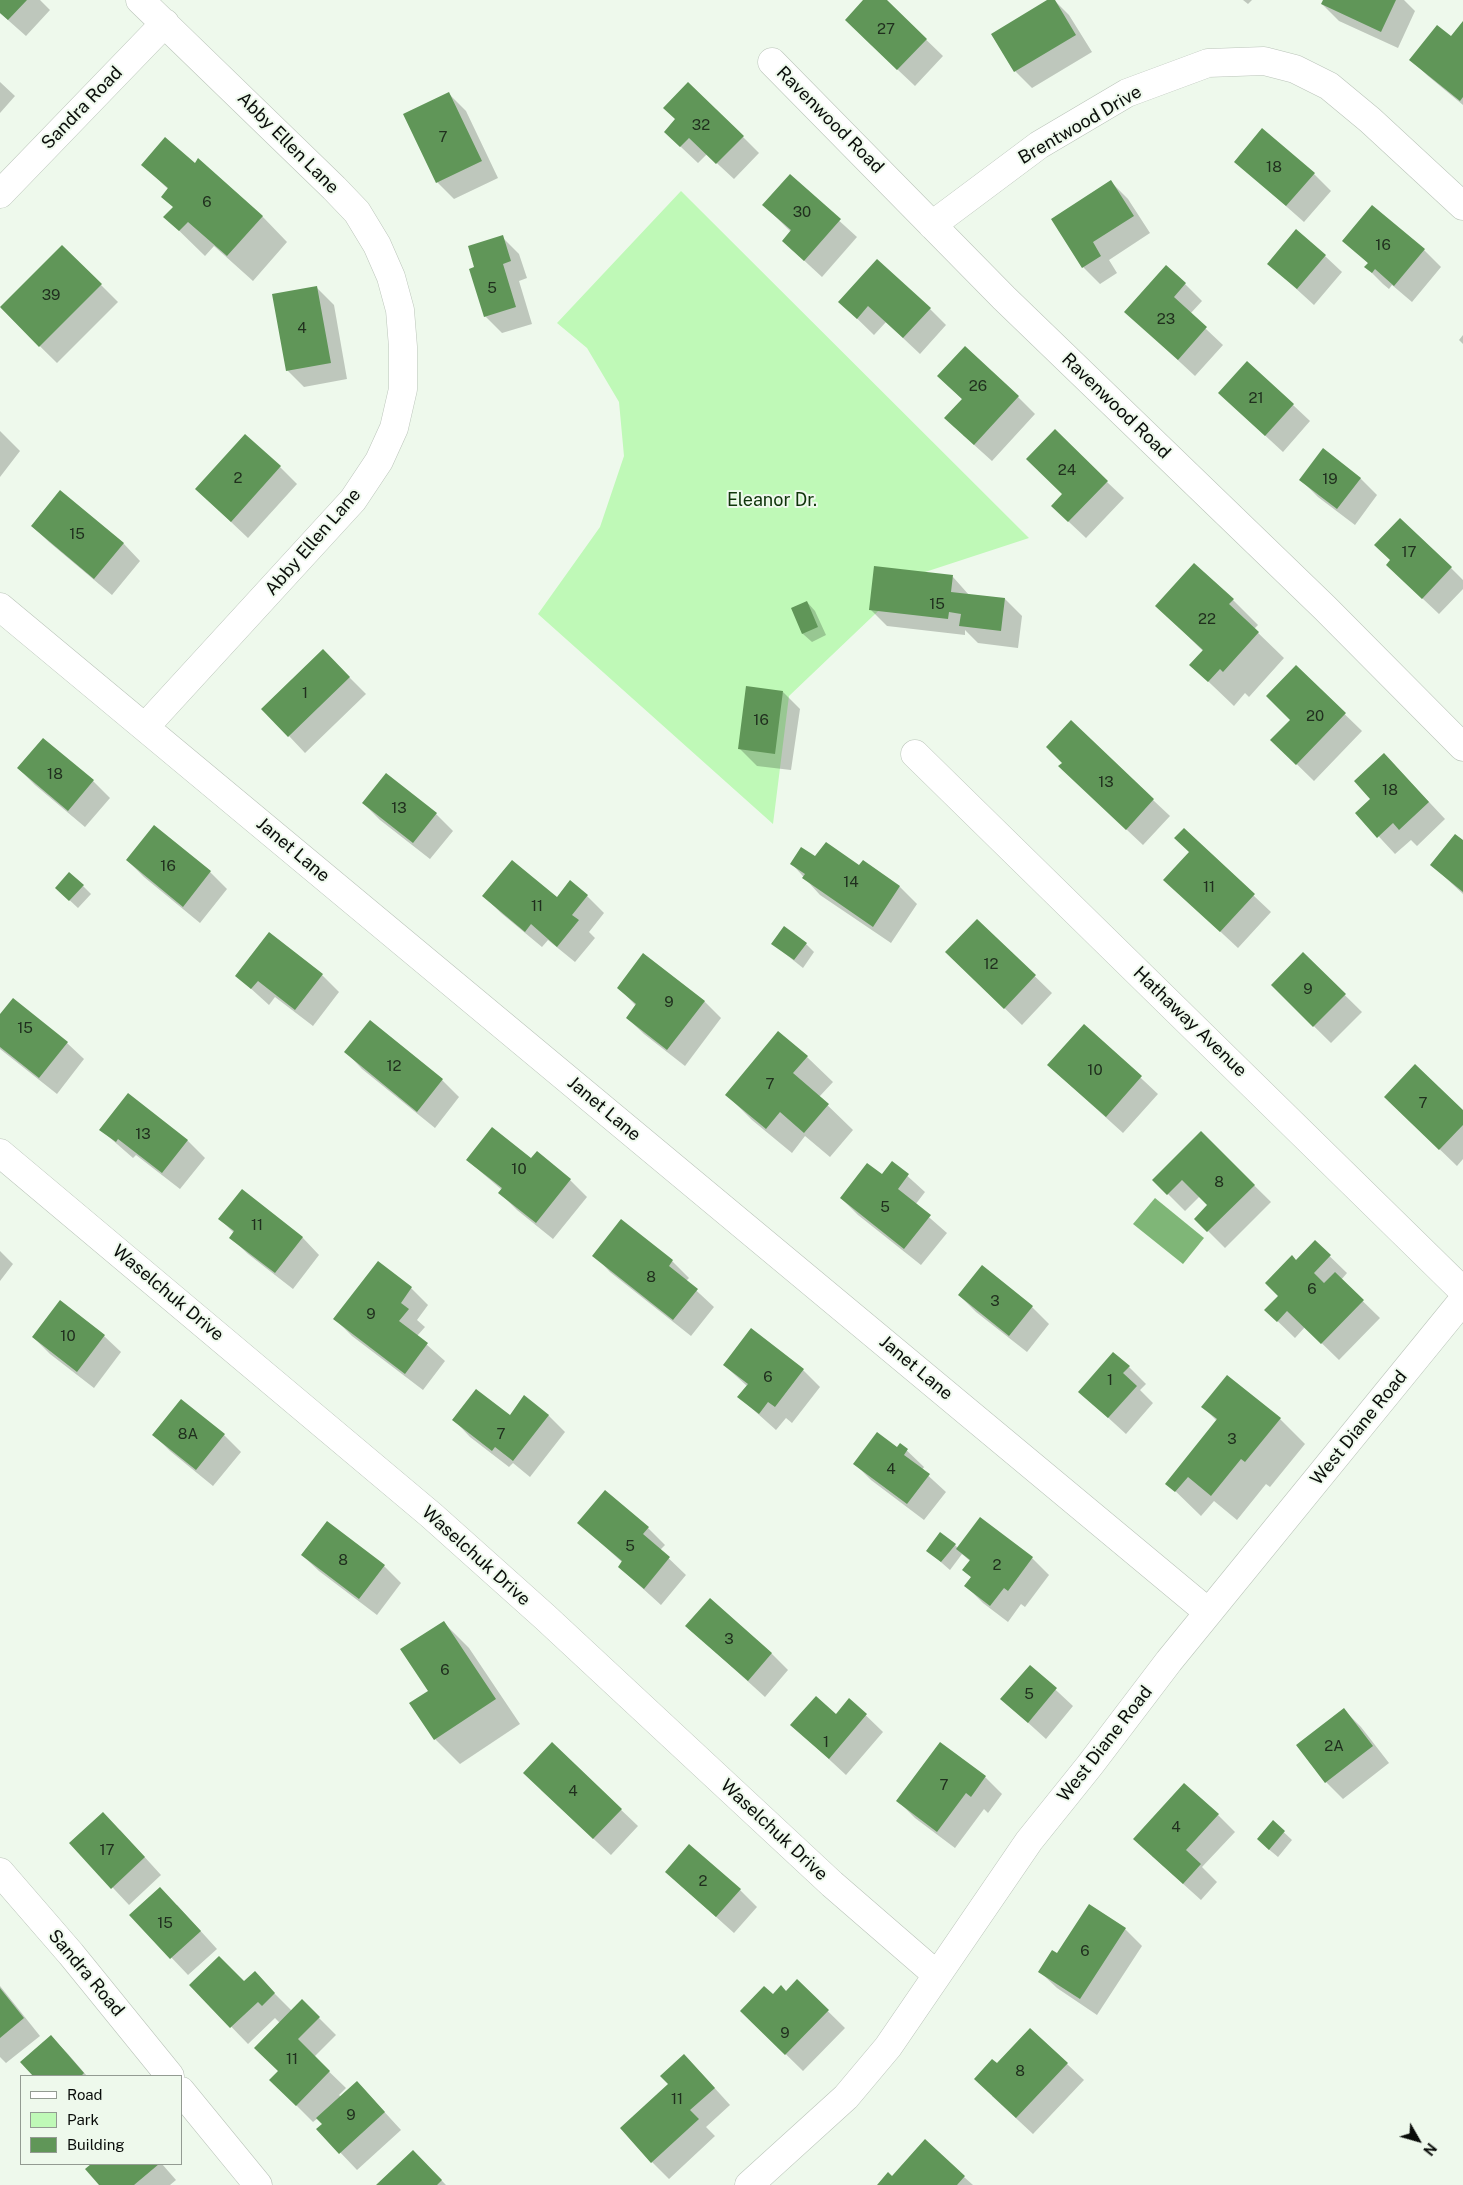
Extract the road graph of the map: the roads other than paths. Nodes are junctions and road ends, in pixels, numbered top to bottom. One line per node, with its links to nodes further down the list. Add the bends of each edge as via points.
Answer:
1 (140, 0): 2 (street, Abby Ellen Lane)
2 (165, 22): 4 (street, Sandra Road); 8 (street, Abby Ellen Lane, via 356,212 391,277 400,310 402,389 394,428 379,462 353,500)
3 (772, 62): 6 (street, Ravenwood Road)
4 (0, 194)
5 (1463, 206): 6 (street, Brentwood Drive, via 1330,86 1295,69 1264,61 1208,63 1127,93 1039,145)
6 (932, 225): 9 (street, Ravenwood Road)
7 (0, 606): 8 (street, Janet Lane)
8 (145, 727): 14 (street, Janet Lane)
9 (1463, 747)
10 (915, 754): 12 (street, Hathaway Avenue)
11 (0, 1153): 16 (street, Waselchuk Drive, via 431,1515 588,1656 832,1884)
12 (1463, 1291)
13 (1463, 1300): 14 (street, West Diane Road)
14 (1208, 1612): 16 (street, West Diane Road, via 1029,1841)
15 (0, 1872): 17 (street, Sandra Road)
16 (937, 1975): 20 (street, West Diane Road, via 888,2047 846,2097)
17 (169, 2075)
18 (182, 2092): 19 (street)
19 (258, 2185)
20 (749, 2185)

